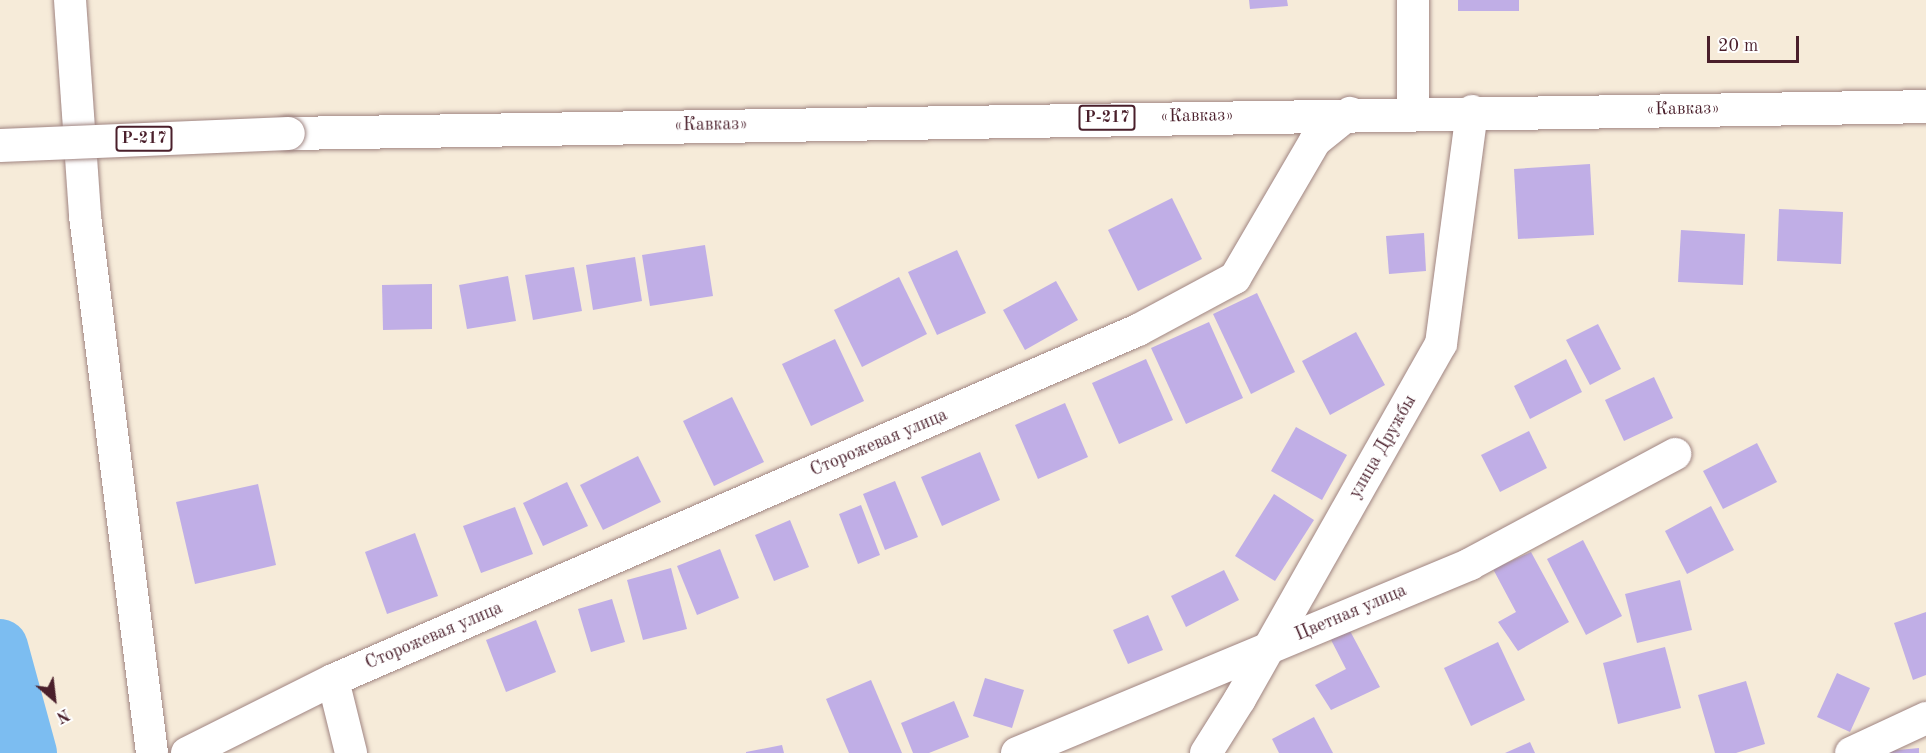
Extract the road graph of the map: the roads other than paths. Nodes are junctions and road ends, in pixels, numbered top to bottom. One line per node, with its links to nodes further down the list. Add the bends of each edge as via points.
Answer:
1 (70, 0): 12 (street, via 85,216)
2 (1413, 0): 5 (street)
3 (1926, 106): 4 (highway, «Кавказ» / Р-217)
4 (1472, 111): 5 (highway, «Кавказ» / Р-217); 9 (street, улица Дружбы, via 1441,344)
5 (1413, 112): 6 (highway, «Кавказ» / Р-217)
6 (1350, 113): 7 (highway, «Кавказ» / Р-217, bridge, via 288,133); 10 (street, Сторожевая улица, via 1315,141 1235,278 1138,330)
7 (0, 145)
8 (1675, 454): 9 (street, Цветная улица, via 1470,564)
9 (1269, 647): 15 (street, Цветная улица); 16 (street, улица Дружбы)
10 (333, 680): 13 (street, Сторожевая улица); 14 (street)
11 (1926, 718): 17 (street)
12 (152, 753)
13 (187, 753)
14 (351, 753)
15 (1017, 753)
16 (1206, 753)
17 (1851, 753)

